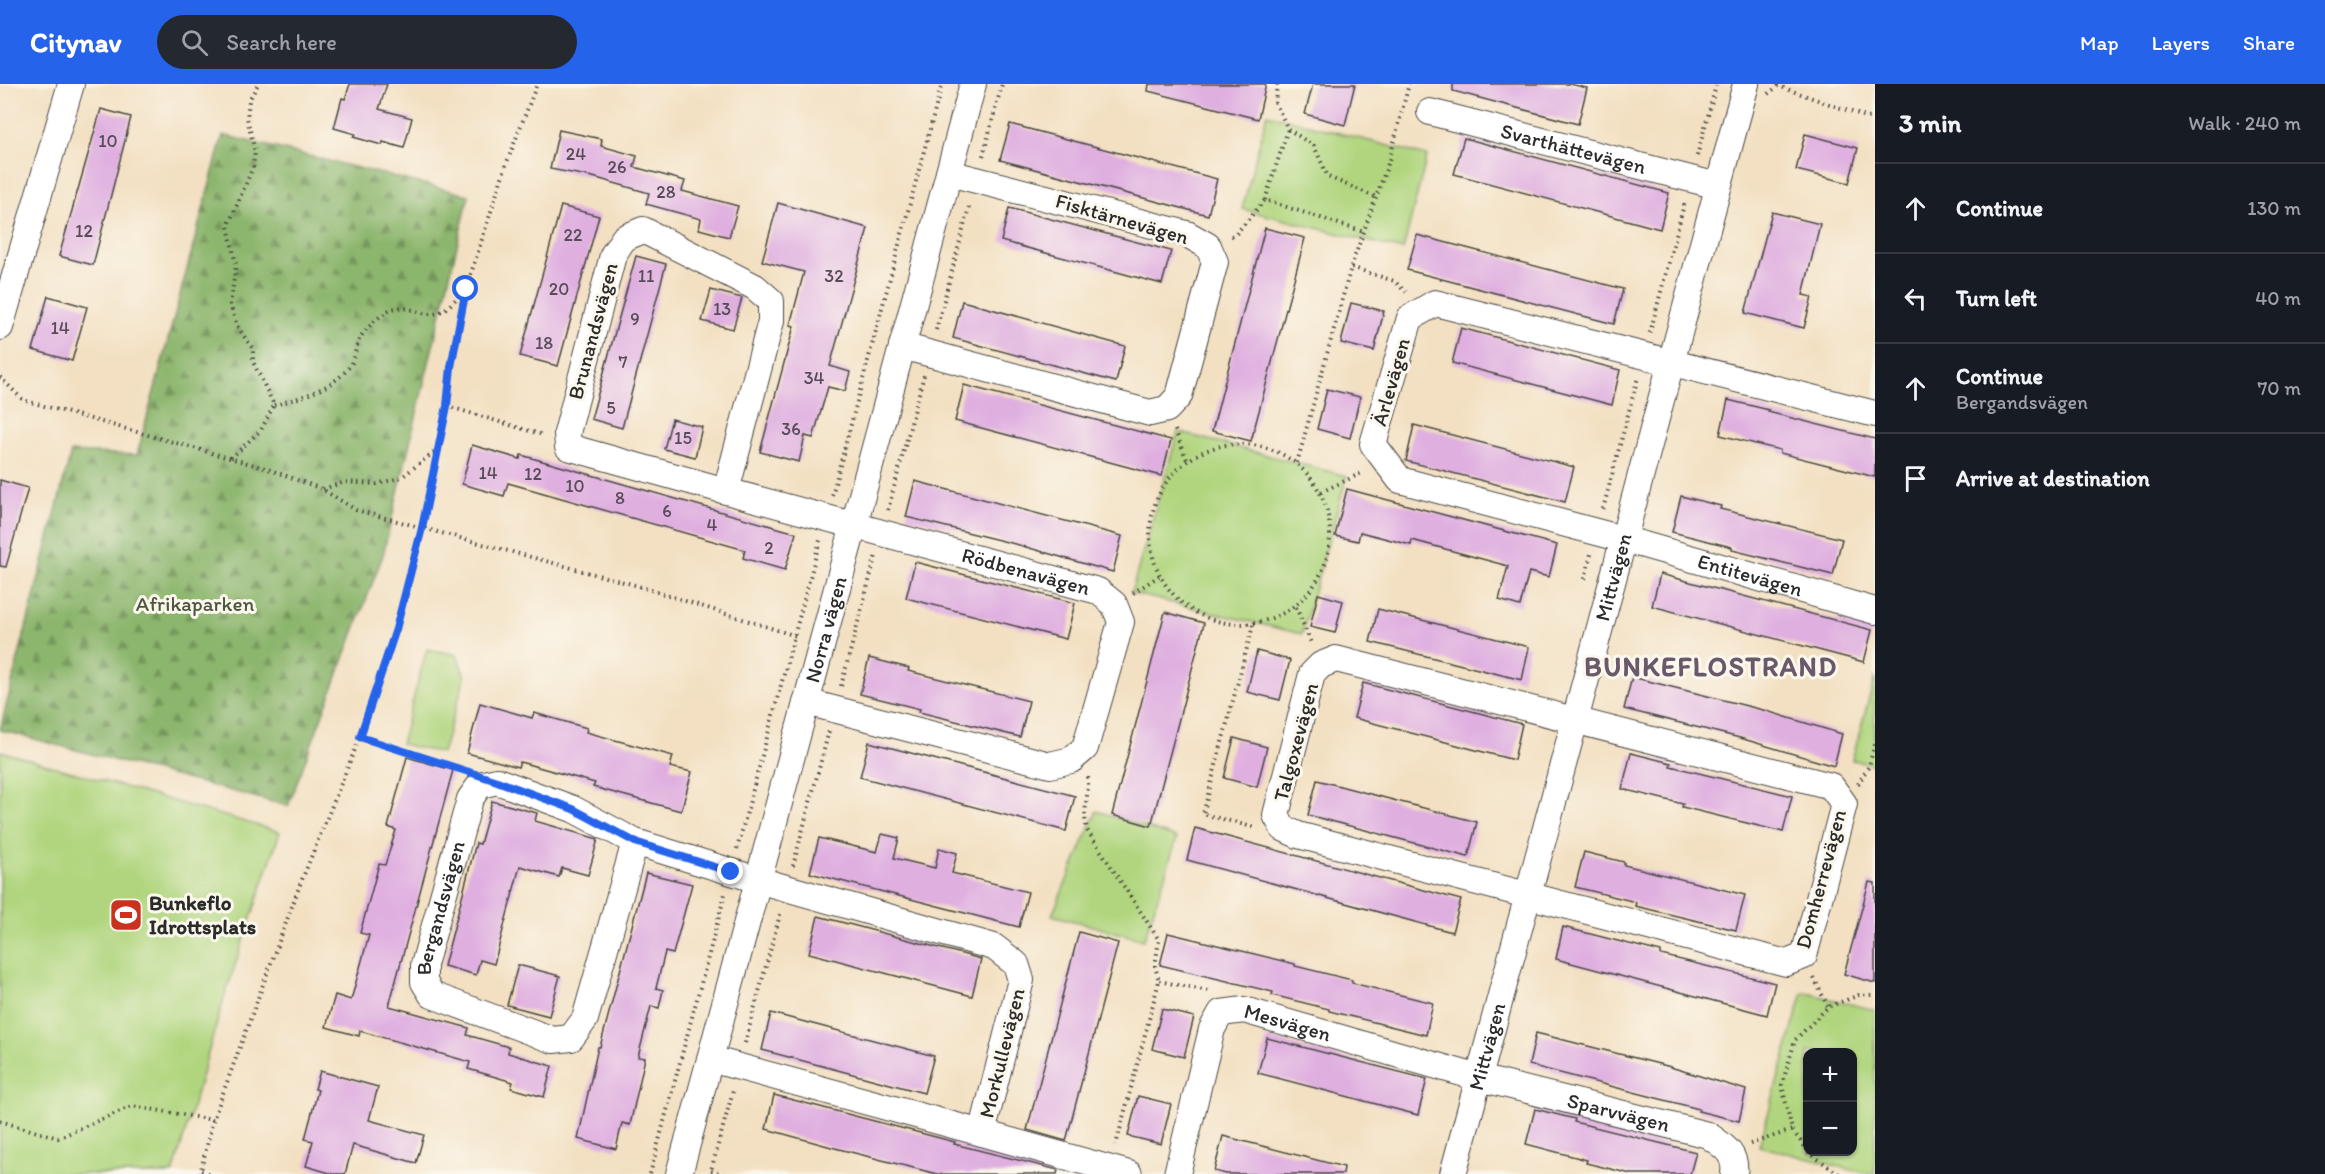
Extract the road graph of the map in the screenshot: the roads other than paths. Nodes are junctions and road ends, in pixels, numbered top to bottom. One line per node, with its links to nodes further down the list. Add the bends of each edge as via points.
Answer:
1 (71, 84): 7 (street)
2 (973, 84): 5 (street, Norra vägen)
3 (1745, 88): 6 (street, Mittvägen)
4 (1430, 112): 6 (street, Svarthättevägen)
5 (949, 173): 8 (street, Norra vägen); 8 (street, Fisktärnevägen, via 1188,234 1208,246 1215,262 1179,396 1167,409 1150,413)
6 (1718, 186): 9 (street, Mittvägen)
7 (0, 327)
8 (902, 346): 12 (street, Norra vägen)
9 (1671, 361): 10 (street); 13 (street, Mittvägen); 13 (street, Ärlevägen, via 1436,303 1410,318 1373,444 1400,480)
10 (1875, 414)
11 (726, 492): 11 (street, Brunandsvägen, via 568,447 567,433 613,255 624,238 643,230 755,287 771,301 771,321); 12 (street)
12 (854, 525): 15 (street, Norra vägen); 15 (street, Rödbenavägen, via 1098,591 1114,604 1121,622 1085,748 1071,760 1050,765)
13 (1623, 539): 14 (street, Entitevägen); 16 (street, Mittvägen)
14 (1875, 611)
15 (806, 702): 18 (street, Norra vägen)
16 (1575, 719): 19 (street, Mittvägen); 19 (street, Talgoxevägen, via 1336,659 1312,674 1276,815 1283,828); 19 (street, Domherrevägen, via 1831,786 1844,804 1804,956 1786,963)
17 (635, 842): 17 (street, Bergandsvägen, via 573,809 497,781 480,785 470,799 424,965 424,982 432,995 554,1040 571,1038 585,1020); 18 (street)
18 (758, 880): 20 (street, Norra vägen); 22 (street, Morkullevägen, via 994,947 1016,964 1021,980)
19 (1528, 894): 21 (street, Mittvägen)
20 (710, 1059): 22 (street, Morkullevägen); 25 (street, Norra vägen)
21 (1479, 1077): 23 (street, Sparvvägen, via 1708,1136); 26 (street, Mesvägen, via 1244,1010 1221,1013 1212,1029); 27 (street, Mittvägen)
22 (982, 1133): 24 (street)
23 (1732, 1162)
24 (1119, 1171)
25 (679, 1174)
26 (1178, 1174)
27 (1453, 1174)

